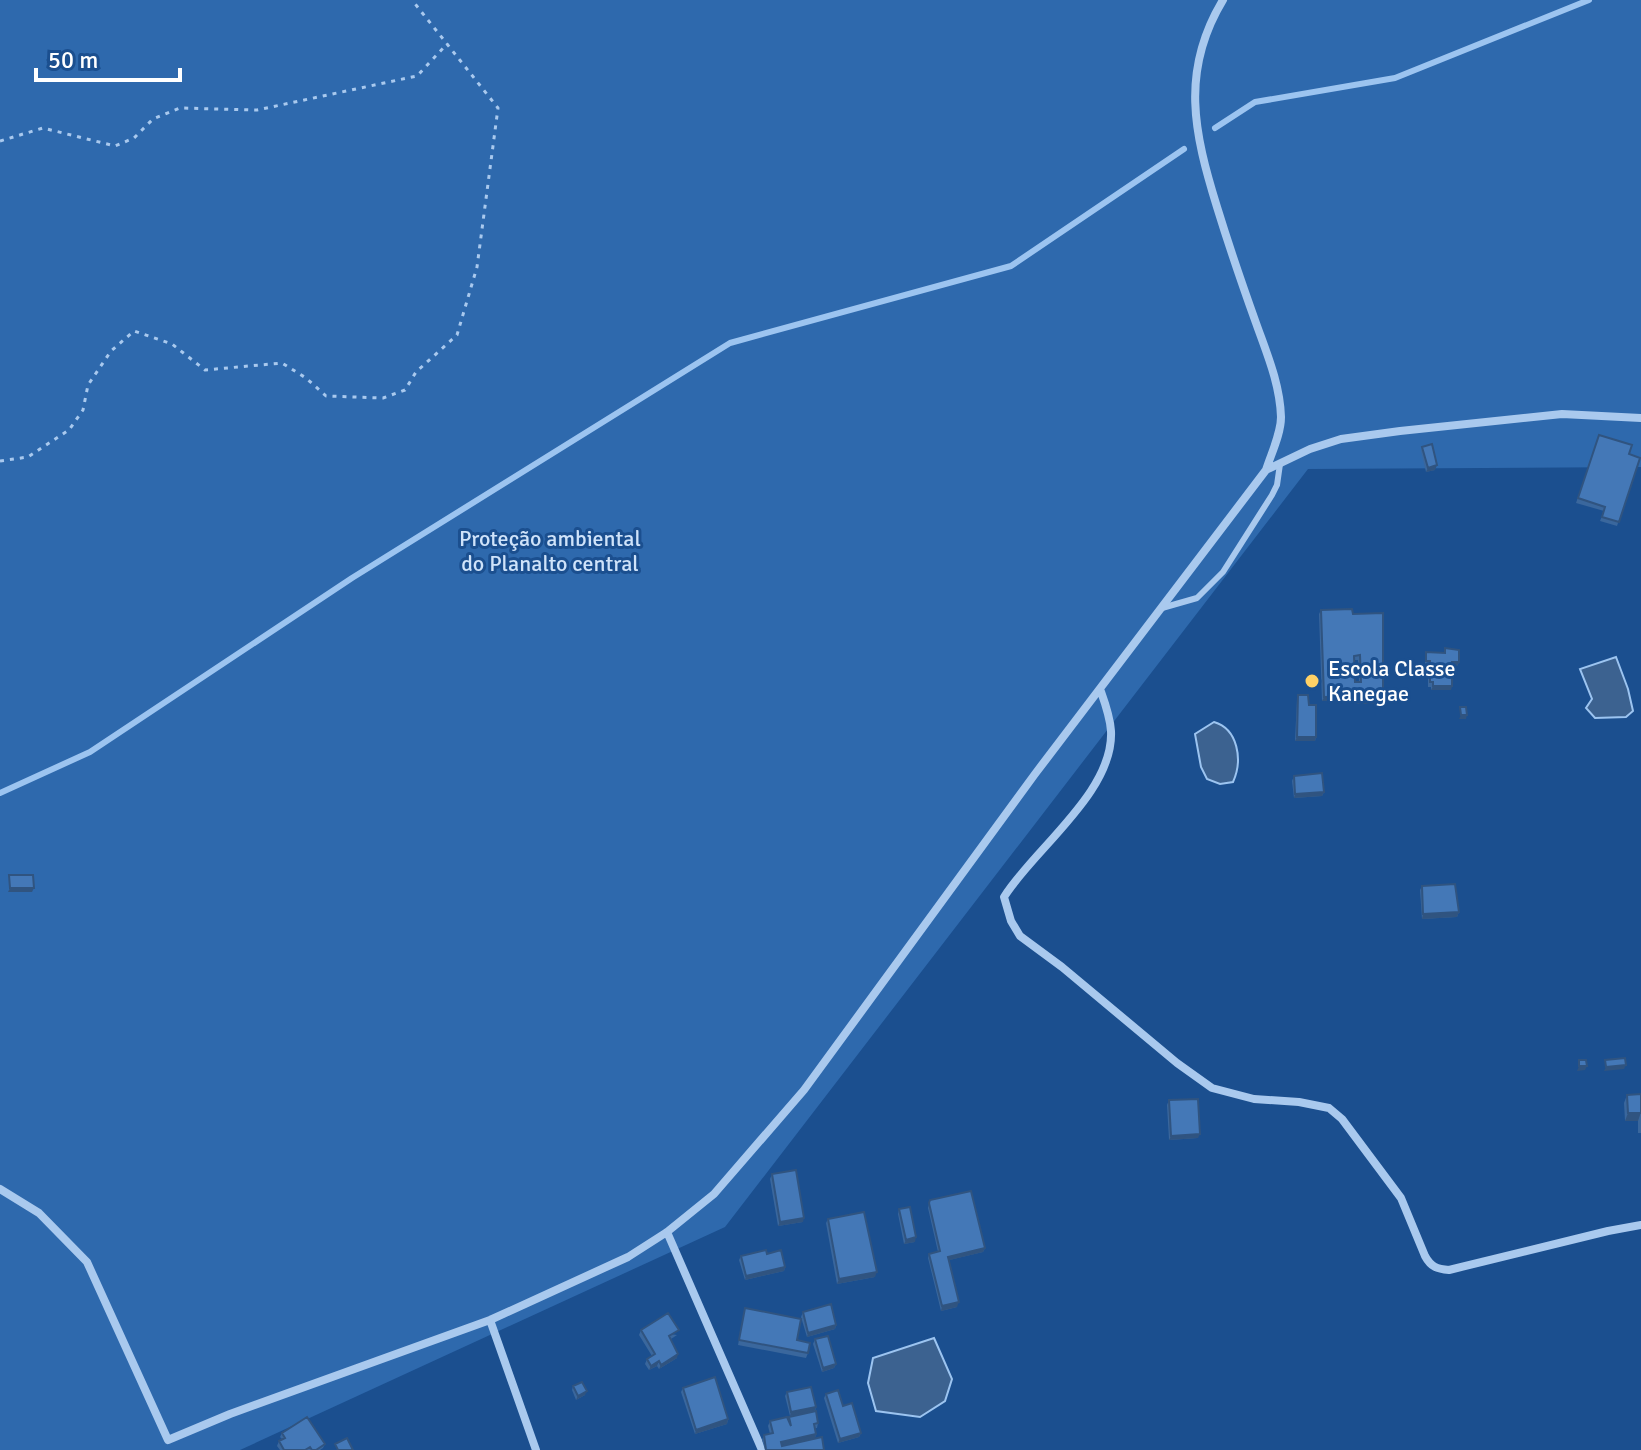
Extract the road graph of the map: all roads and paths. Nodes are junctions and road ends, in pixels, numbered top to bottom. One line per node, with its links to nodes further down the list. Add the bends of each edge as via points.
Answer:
1 (412, 0): 3 (path)
2 (1223, 0): 8 (street, via 1212,17 1199,63 1196,130 1230,250 1276,381 1281,420)
3 (448, 43): 4 (path, via 417,76 257,110 180,108 153,119 134,138 115,146 43,128); 6 (path, via 498,108 477,267 457,335 416,372 405,390 383,398 326,396 282,363 205,370 172,344 134,331 111,351 88,385 83,410 69,430 28,457)
4 (0, 141)
5 (1641, 418): 7 (street, via 1562,414 1452,424 1341,439)
6 (0, 461)
7 (1280, 464): 8 (street); 9 (lane, via 1272,495 1223,572 1197,598)
8 (1266, 470): 9 (street)
9 (1162, 608): 10 (street)
10 (1100, 689): 12 (street, via 1111,734 1106,761 1079,805 1004,897 1020,936 1212,1088 1329,1108 1401,1198 1429,1264 1438,1269); 13 (street, via 804,1090 714,1194)
11 (0, 1189): 15 (street, via 39,1213 87,1262)
12 (1641, 1225)
13 (667, 1232): 14 (street, via 628,1257); 18 (street)
14 (490, 1320): 15 (street); 17 (street)
15 (168, 1440): 16 (street)
16 (172, 1450)
17 (536, 1450)
18 (762, 1450)

